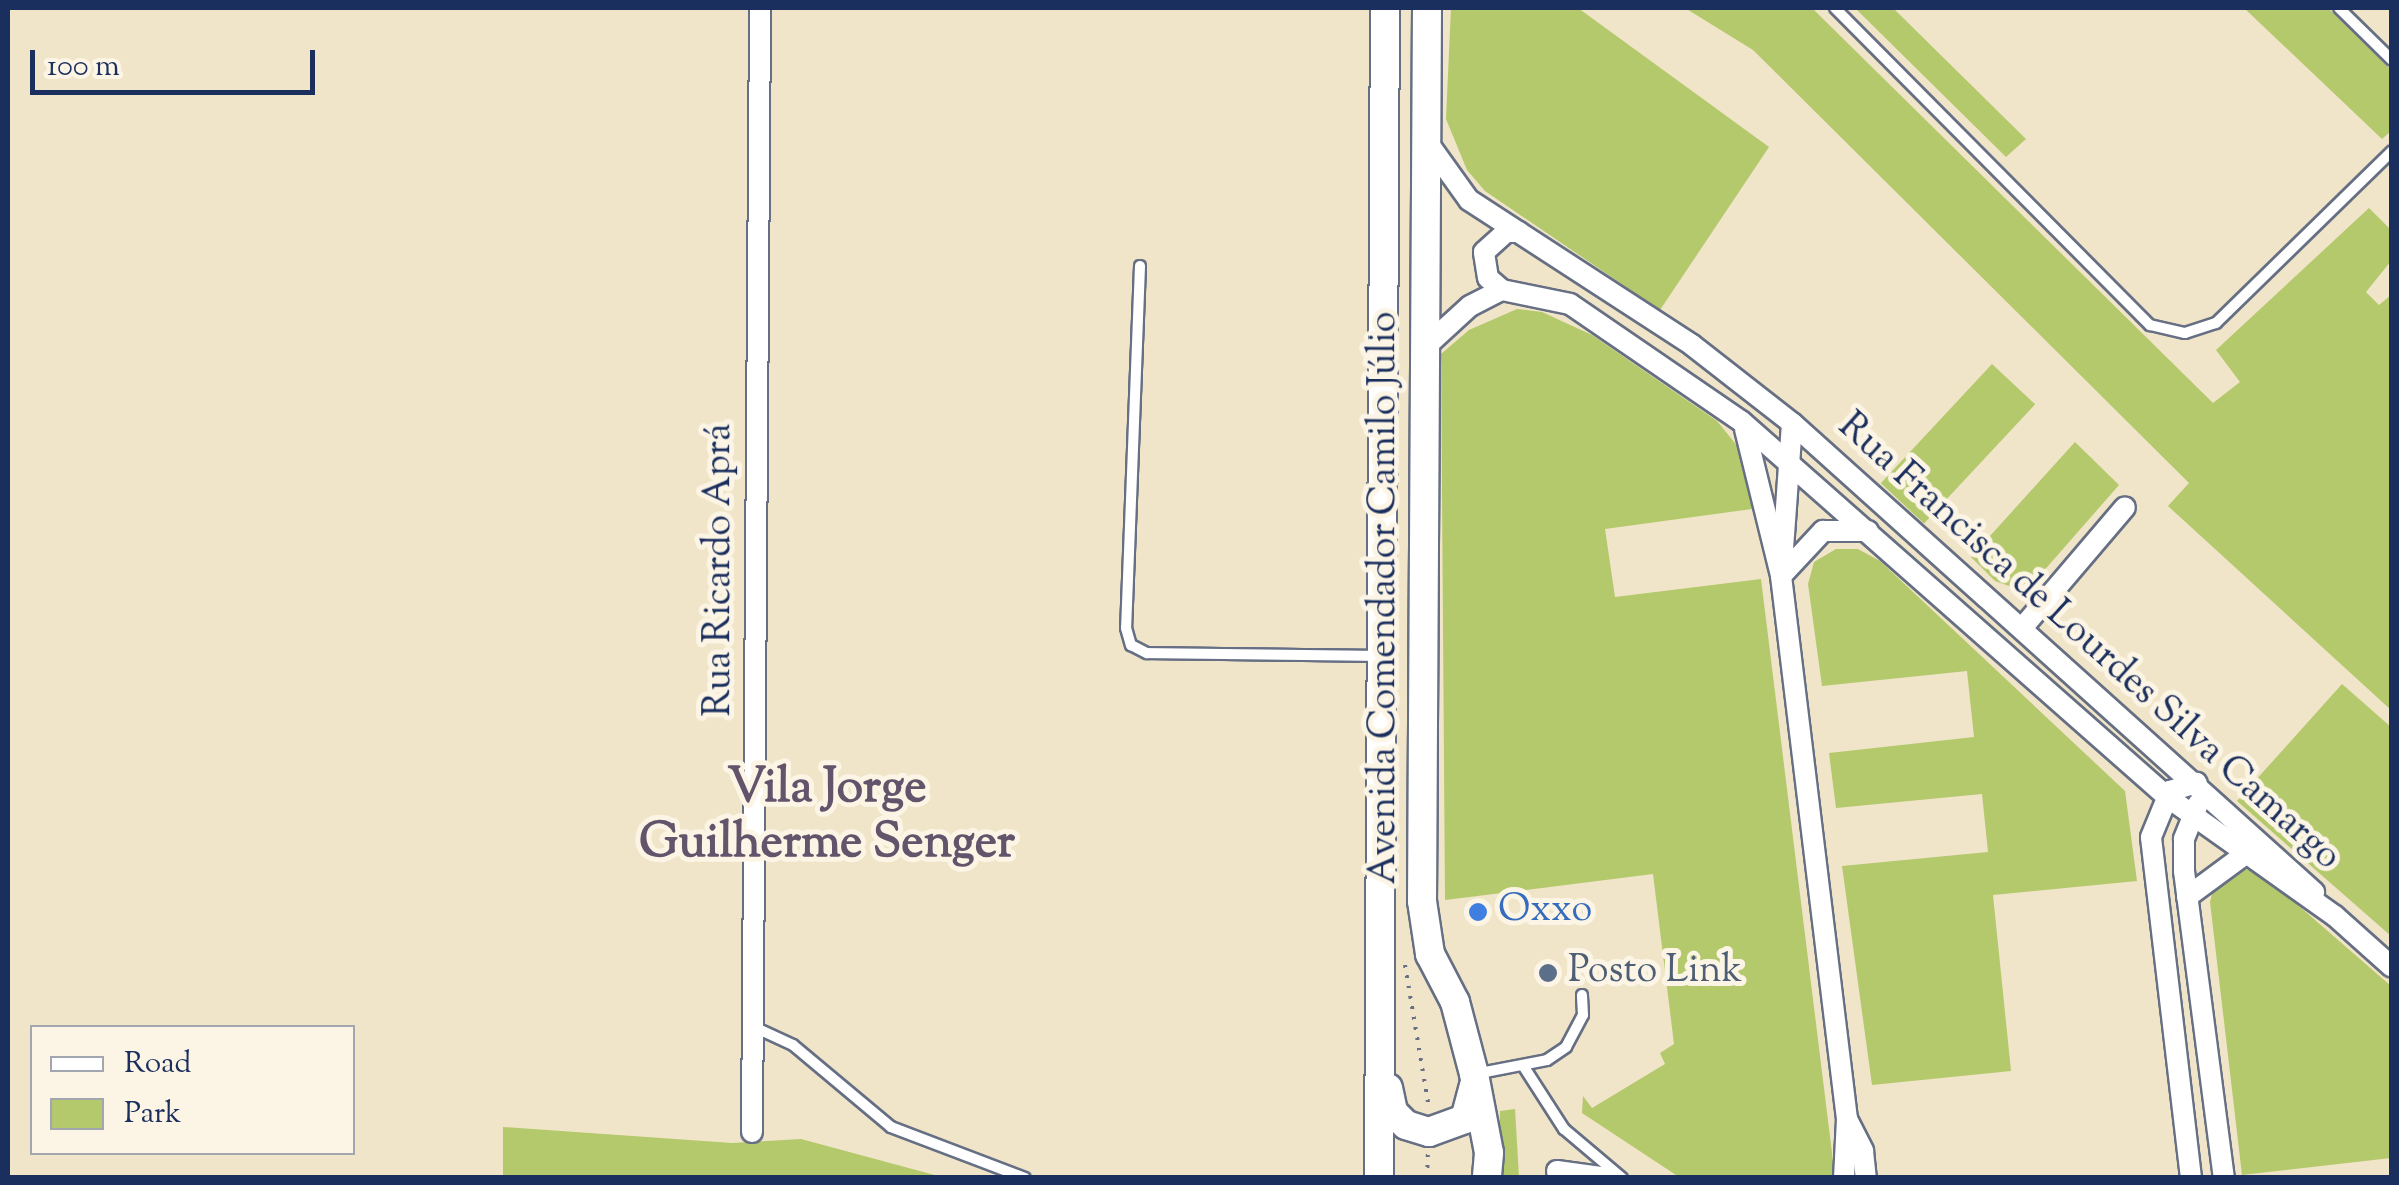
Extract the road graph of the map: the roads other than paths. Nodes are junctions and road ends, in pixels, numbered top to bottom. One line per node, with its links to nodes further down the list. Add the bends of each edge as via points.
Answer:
1 (760, 8): 32 (street, Rua Ricardo Aprá)
2 (1386, 8): 22 (main road, Avenida Comendador Camilo Júlio)
3 (1428, 8): 7 (main road, Avenida Comendador Camilo Júlio)
4 (1835, 8): 8 (lane, via 2150,325 2185,333 2216,322)
5 (2339, 8): 6 (lane)
6 (2392, 60)
7 (1426, 139): 9 (street, Rua Francisca de Lourdes Silva Camargo, via 1456,187); 12 (main road, Avenida Comendador Camilo Júlio)
8 (2392, 151)
9 (1519, 232): 11 (street, via 1506,232 1484,252 1488,278); 14 (street, Rua Francisca de Lourdes Silva Camargo, via 1692,345)
10 (1140, 266): 22 (lane, via 1126,628 1131,645 1146,653)
11 (1502, 290): 12 (street, via 1470,306); 13 (street, Rua Francisca de Lourdes Silva Camargo, via 1570,304)
12 (1424, 348): 35 (main road, Avenida Comendador Camilo Júlio, via 1422,900 1430,954 1455,1002)
13 (1741, 422): 15 (street, Rua Francisca de Lourdes Silva Camargo); 17 (street)
14 (1790, 422): 15 (street, Rua Francisca de Lourdes Silva Camargo, via 1771,421); 16 (street, Rua Francisca de Lourdes Silva Camargo); 21 (street, Rua Francisca de Lourdes Silva Camargo)
15 (1763, 439): 16 (street, Rua Francisca de Lourdes Silva Camargo); 17 (street)
16 (1789, 462): 19 (street, Rua Francisca de Lourdes Silva Camargo); 20 (street)
17 (1760, 470): 20 (street)
18 (2125, 508): 21 (street)
19 (1869, 532): 20 (street, via 1824,531); 24 (street, Rua Francisca de Lourdes Silva Camargo)
20 (1781, 576): 36 (street)
21 (2022, 627): 23 (street, Rua Francisca de Lourdes Silva Camargo)
22 (1380, 656): 33 (main road, Avenida Comendador Camilo Júlio)
23 (2201, 786): 24 (street); 25 (street); 29 (street, Rua Francisca de Lourdes Silva Camargo)
24 (2166, 796): 25 (street, Rua Francisca de Lourdes Silva Camargo); 27 (street, via 2151,836)
25 (2192, 814): 26 (street, Rua Francisca de Lourdes Silva Camargo); 28 (street, via 2184,839)
26 (2244, 855): 28 (street); 29 (street, Rua Francisca de Lourdes Silva Camargo)
27 (2153, 883): 28 (street, via 2165,867); 46 (street)
28 (2186, 887): 47 (street)
29 (2335, 916): 30 (street, Rua Francisca de Lourdes Silva Camargo)
30 (2392, 966)
31 (1582, 994): 34 (lane, via 1584,1015 1566,1047)
32 (753, 1027): 37 (street, Rua Ricardo Aprá); 39 (lane, via 792,1045 891,1126)
33 (1382, 1062): 35 (main road, via 1393,1112 1406,1125 1429,1132 1465,1119 1474,1103); 40 (main road, Avenida Comendador Camilo Júlio)
34 (1524, 1066): 35 (lane); 43 (lane, via 1564,1130)
35 (1474, 1074): 41 (main road, Avenida Comendador Camilo Júlio, via 1489,1153)
36 (1847, 1119): 44 (street); 45 (street, via 1863,1152)
37 (752, 1132)
38 (1557, 1171): 42 (street)
39 (1025, 1178)
40 (1379, 1178)
41 (1486, 1178)
42 (1608, 1178)
43 (1622, 1178)
44 (1844, 1178)
45 (1866, 1178)
46 (2191, 1178)
47 (2224, 1178)

